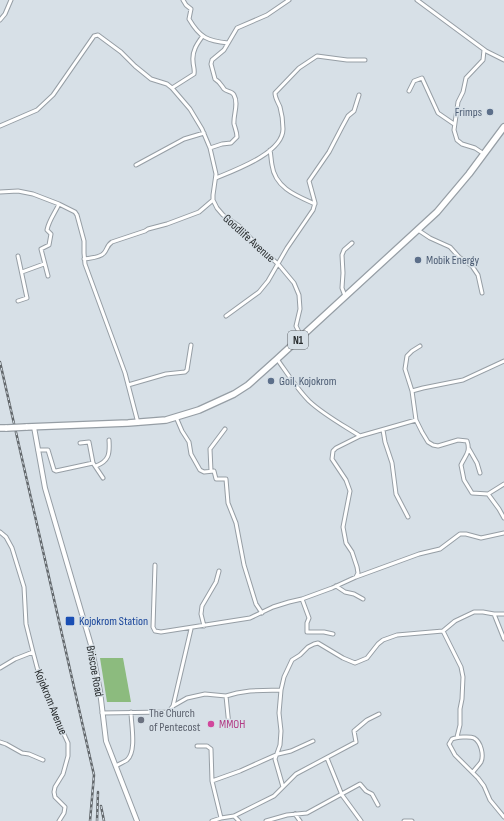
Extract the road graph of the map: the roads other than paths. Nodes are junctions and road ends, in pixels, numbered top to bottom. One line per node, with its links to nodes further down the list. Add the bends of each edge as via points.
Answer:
1 (5, 0): 6 (street)
2 (10, 0): 6 (street)
3 (183, 0): 8 (street, via 191,9 189,19)
4 (289, 0): 9 (street, via 267,15 237,28)
5 (417, 0): 10 (street)
6 (8, 5): 7 (street)
7 (0, 20)
8 (202, 37): 9 (street); 13 (street, via 193,53 194,74)
9 (228, 43): 20 (street, via 211,64 215,79 224,90 235,97 234,124 237,137 231,143)
10 (484, 50): 12 (street); 16 (street, via 483,60 466,78)
11 (365, 60): 21 (street, via 317,56 299,68 275,93 281,111 283,133)
12 (504, 60)
13 (172, 88): 17 (street, via 168,84 151,79 121,52 96,35 53,95 37,110); 19 (street, via 190,109)
14 (409, 91): 16 (street, via 414,81 422,78 438,112)
15 (360, 95): 28 (street, via 354,111 346,120 330,152 309,181)
16 (454, 124): 22 (street, via 457,140)
17 (0, 126)
18 (504, 127): 22 (highway, N1)
19 (204, 133): 20 (street); 23 (street, via 184,139)
20 (210, 148): 24 (street)
21 (270, 150): 24 (street, via 250,163); 28 (street, via 273,168 282,185 289,192)
22 (484, 154): 29 (highway, N1, via 454,193)
23 (136, 166)
24 (216, 178): 26 (street)
25 (0, 192): 27 (street, via 18,191 33,194)
26 (213, 200): 32 (street, via 199,212 112,242 101,256); 34 (street, Goodlife Avenue, via 223,215 239,226)
27 (59, 204): 32 (street, via 77,215 84,241); 33 (street, via 48,222 47,230 51,234 49,245 41,249)
28 (315, 204): 34 (street, via 314,210 287,248)
29 (418, 230): 37 (street, via 450,247 472,266 478,275); 38 (highway, N1)
30 (352, 242): 38 (street, via 342,255 342,288)
31 (18, 256): 35 (street)
32 (84, 259): 46 (street)
33 (44, 264): 35 (street); 36 (street)
34 (279, 265): 40 (street, via 259,292); 41 (street, Goodlife Avenue, via 298,290 300,309 296,324)
35 (22, 272): 39 (street, via 27,298)
36 (48, 276)
37 (482, 294)
38 (345, 296): 41 (highway, N1)
39 (18, 301)
40 (226, 316)
41 (302, 337): 44 (highway, N1)
42 (191, 345): 46 (street, via 185,372 166,374)
43 (420, 346): 47 (street, via 412,350 405,362)
44 (278, 359): 48 (highway, N1, via 234,394); 55 (street, via 298,388 317,408)
45 (504, 361): 47 (street, via 463,380)
46 (128, 385): 50 (street)
47 (412, 391): 49 (street)
48 (176, 417): 50 (highway, N1); 61 (street, via 200,470)
49 (416, 420): 54 (street); 58 (street, via 425,439 433,445 462,440 466,441)
50 (138, 423): 51 (highway, N1)
51 (34, 427): 52 (highway, N1, bridge); 59 (street, Briscoe Road)
52 (0, 428)
53 (226, 429): 61 (street, via 210,449)
54 (383, 430): 55 (street); 66 (street, via 393,468 396,494)
55 (360, 436): 72 (street, via 336,448 332,454 332,459 350,491 343,527 346,543 358,571)
56 (109, 440): 60 (street, via 106,460 102,464)
57 (80, 443): 60 (street, via 89,442)
58 (469, 449): 62 (street); 65 (street, via 461,465 464,480 472,493)
59 (38, 450): 60 (street, via 48,450 56,471); 89 (street, Briscoe Road, via 51,512 91,645)
60 (94, 464): 63 (street)
61 (211, 471): 76 (street, via 214,471 216,479 226,480 228,503 236,523 243,561 256,604)
62 (480, 473)
63 (103, 478)
64 (504, 484): 65 (street)
65 (488, 494): 67 (street)
66 (408, 517)
67 (504, 518)
68 (0, 532): 84 (street, Kojokrom Avenue, via 12,548 24,588 26,618)
69 (504, 532): 72 (street, via 481,538 460,534 440,549)
70 (155, 565): 80 (street, via 155,632)
71 (219, 571): 79 (street, via 216,582 202,606)
72 (356, 577): 73 (street)
73 (336, 586): 74 (street); 75 (street)
74 (363, 599)
75 (302, 600): 76 (street, via 288,602); 82 (street, via 309,618 307,632)
76 (262, 613): 79 (street, via 246,619)
77 (494, 614): 78 (street); 81 (street, via 474,612 455,621); 83 (street)
78 (504, 614)
79 (204, 626): 80 (street)
80 (190, 629): 88 (street)
81 (443, 631): 86 (street, via 397,635 383,640 367,658 355,663 321,644 314,644 292,660); 93 (street, via 463,676)
82 (333, 634)
83 (504, 638)
84 (33, 652): 85 (street); 110 (street, Kojokrom Avenue, via 42,686 69,747 63,774 54,792 55,797 65,807)
85 (0, 668)
86 (281, 690): 87 (street, via 250,691); 97 (street)
87 (226, 696): 88 (street, via 205,694 187,698); 92 (street)
88 (173, 706): 90 (street, via 166,712)
89 (102, 712): 90 (street); 100 (street, Briscoe Road, via 106,741)
90 (131, 712): 100 (street, via 132,751 128,759)
91 (379, 714): 98 (street, via 354,731 356,742)
92 (229, 726)
93 (457, 737): 101 (street, via 450,741 451,749); 101 (street, via 473,738 480,746 482,758)
94 (313, 741): 97 (street, via 291,752)
95 (0, 742): 99 (street)
96 (197, 746): 102 (street, via 207,746 211,749)
97 (278, 754): 102 (street); 103 (street, via 275,762)
98 (327, 758): 103 (street, via 296,774); 104 (street)
99 (43, 760)
100 (116, 766): 111 (street, Briscoe Road)
101 (473, 772): 108 (street)
102 (212, 781): 109 (street)
103 (283, 787): 107 (street, via 274,796)
104 (342, 795): 105 (street, via 360,784 372,794); 106 (street, via 307,813); 116 (street)
105 (378, 805)
106 (295, 814): 114 (street); 115 (street)
107 (234, 816): 109 (street); 113 (street)
108 (504, 817)
109 (221, 818): 112 (street)
110 (59, 821)
111 (137, 821)
112 (212, 821)
113 (239, 821)
114 (266, 821)
115 (300, 821)
116 (360, 821)
117 (404, 821): 118 (street)
118 (412, 821)

